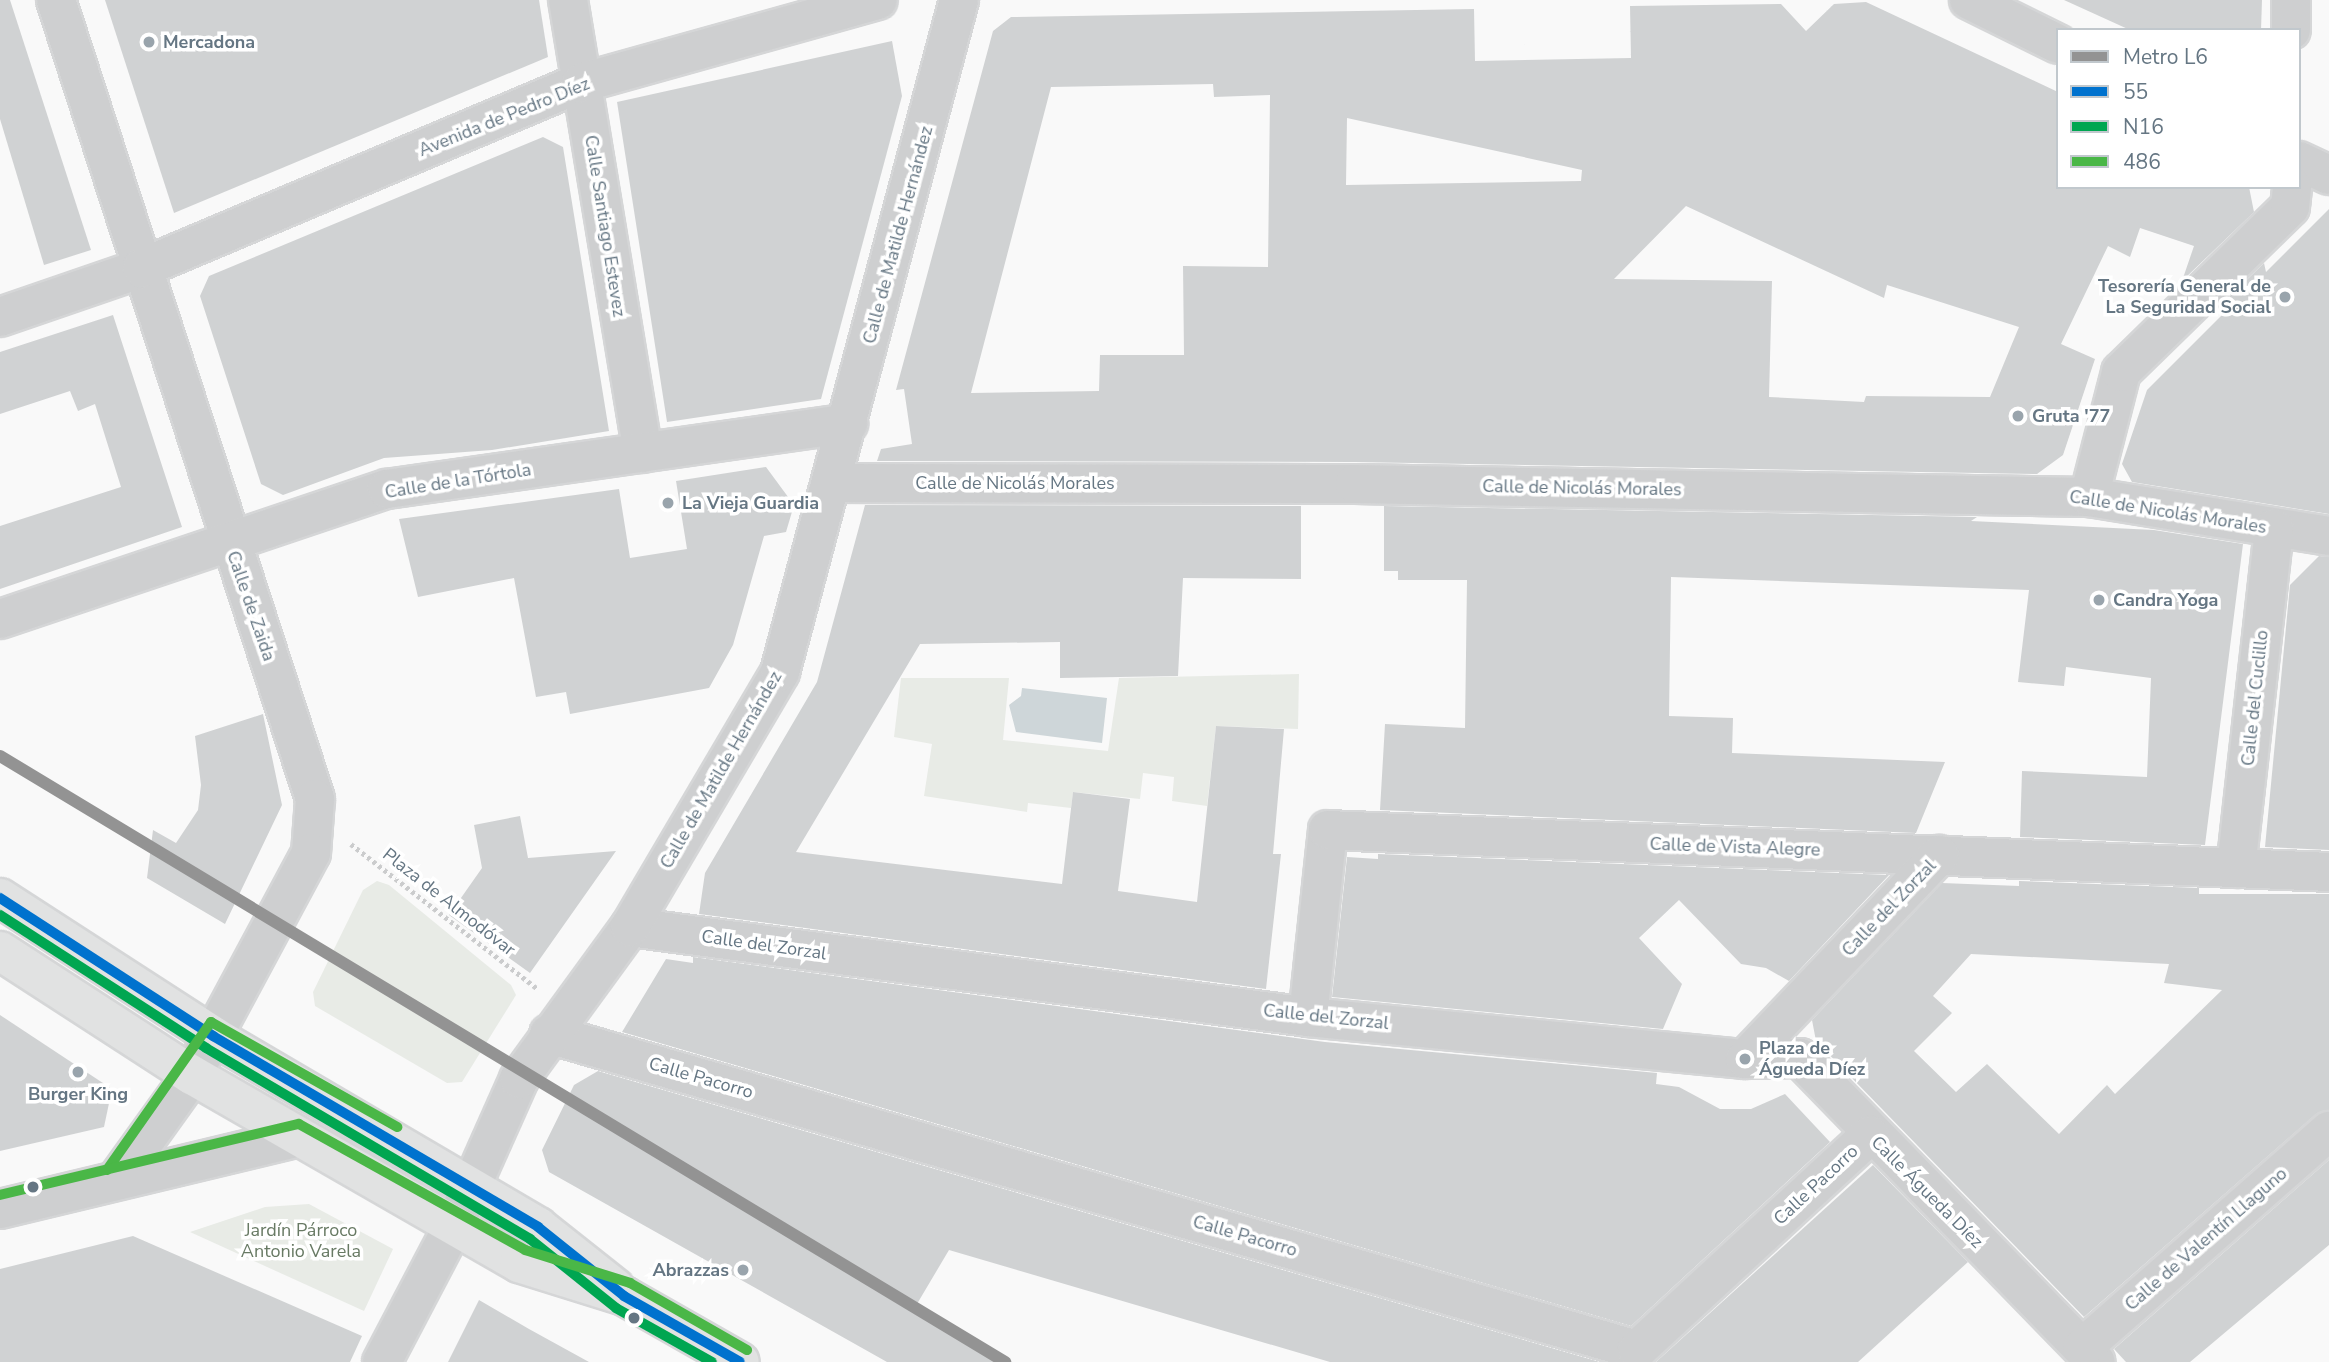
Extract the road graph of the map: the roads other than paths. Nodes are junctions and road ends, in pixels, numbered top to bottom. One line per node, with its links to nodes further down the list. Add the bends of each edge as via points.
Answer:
1 (56, 0): 13 (street, Calle de Zaida)
2 (568, 0): 9 (street, Calle Santiago Estevez)
3 (878, 0): 9 (street, Avenida de Pedro Díez)
4 (959, 0): 15 (street, Calle de Matilde Hernández)
5 (1969, 0): 8 (street)
6 (2291, 0): 7 (street)
7 (2291, 28)
8 (2056, 43)
9 (581, 83): 13 (street, Avenida de Pedro Díez); 16 (street, Calle Santiago Estevez)
10 (2301, 162): 11 (street)
11 (2329, 175)
12 (2292, 189): 18 (street, via 2290,207 2122,372)
13 (142, 268): 14 (street, Avenida de Pedro Díez); 21 (street, Calle de Zaida)
14 (0, 317)
15 (848, 423): 16 (street, Calle de la Tórtola); 17 (street, Calle de Matilde Hernández)
16 (643, 453): 21 (street, Calle de la Tórtola, via 387,489)
17 (831, 483): 18 (street, Calle de Nicolás Morales, via 1355,484); 27 (street, Calle de Matilde Hernández, via 780,672)
18 (2089, 497): 19 (street, Calle de Nicolás Morales)
19 (2274, 528): 20 (street, Calle de Nicolás Morales); 24 (street, Calle del Cuclillo)
20 (2329, 536)
21 (229, 542): 22 (street, Calle de la Tórtola); 31 (street, Calle de Zaida, via 315,799 311,853)
22 (0, 619)
23 (1940, 855): 24 (street, Calle de Vista Alegre); 29 (street, Calle de Vista Alegre, via 1328,830); 32 (street, Calle del Zorzal)
24 (2236, 868): 25 (street, Calle de Vista Alegre)
25 (2329, 873)
26 (0, 898): 31 (main road)
27 (630, 927): 29 (street, Calle del Zorzal); 30 (street, Calle de Matilde Hernández)
28 (0, 951): 33 (main road)
29 (1308, 1017): 32 (street, Calle del Zorzal)
30 (558, 1023): 38 (street, Calle de Matilde Hernández, via 519,1079); 43 (street, Calle Pacorro)
31 (213, 1035): 33 (street, Calle de Zaida); 38 (main road)
32 (1745, 1059): 35 (street, Calle Águeda Díez, via 1800,1058)
33 (192, 1075): 36 (main road); 37 (street, Calle de Zaida)
34 (2329, 1131): 42 (street, Calle de Valentín Llaguno)
35 (1870, 1135): 42 (street, Calle Águeda Díez); 43 (street, Calle Pacorro)
36 (296, 1138): 37 (street); 40 (main road)
37 (118, 1178): 39 (street)
38 (471, 1187): 40 (street, Calle de Matilde Hernández); 41 (main road, via 575,1252)
39 (0, 1209)
40 (455, 1223): 41 (main road, via 519,1263); 44 (street, Calle de Matilde Hernández)
41 (624, 1297): 45 (main road)
42 (2089, 1355)
43 (1629, 1356)
44 (382, 1362)
45 (740, 1362)

